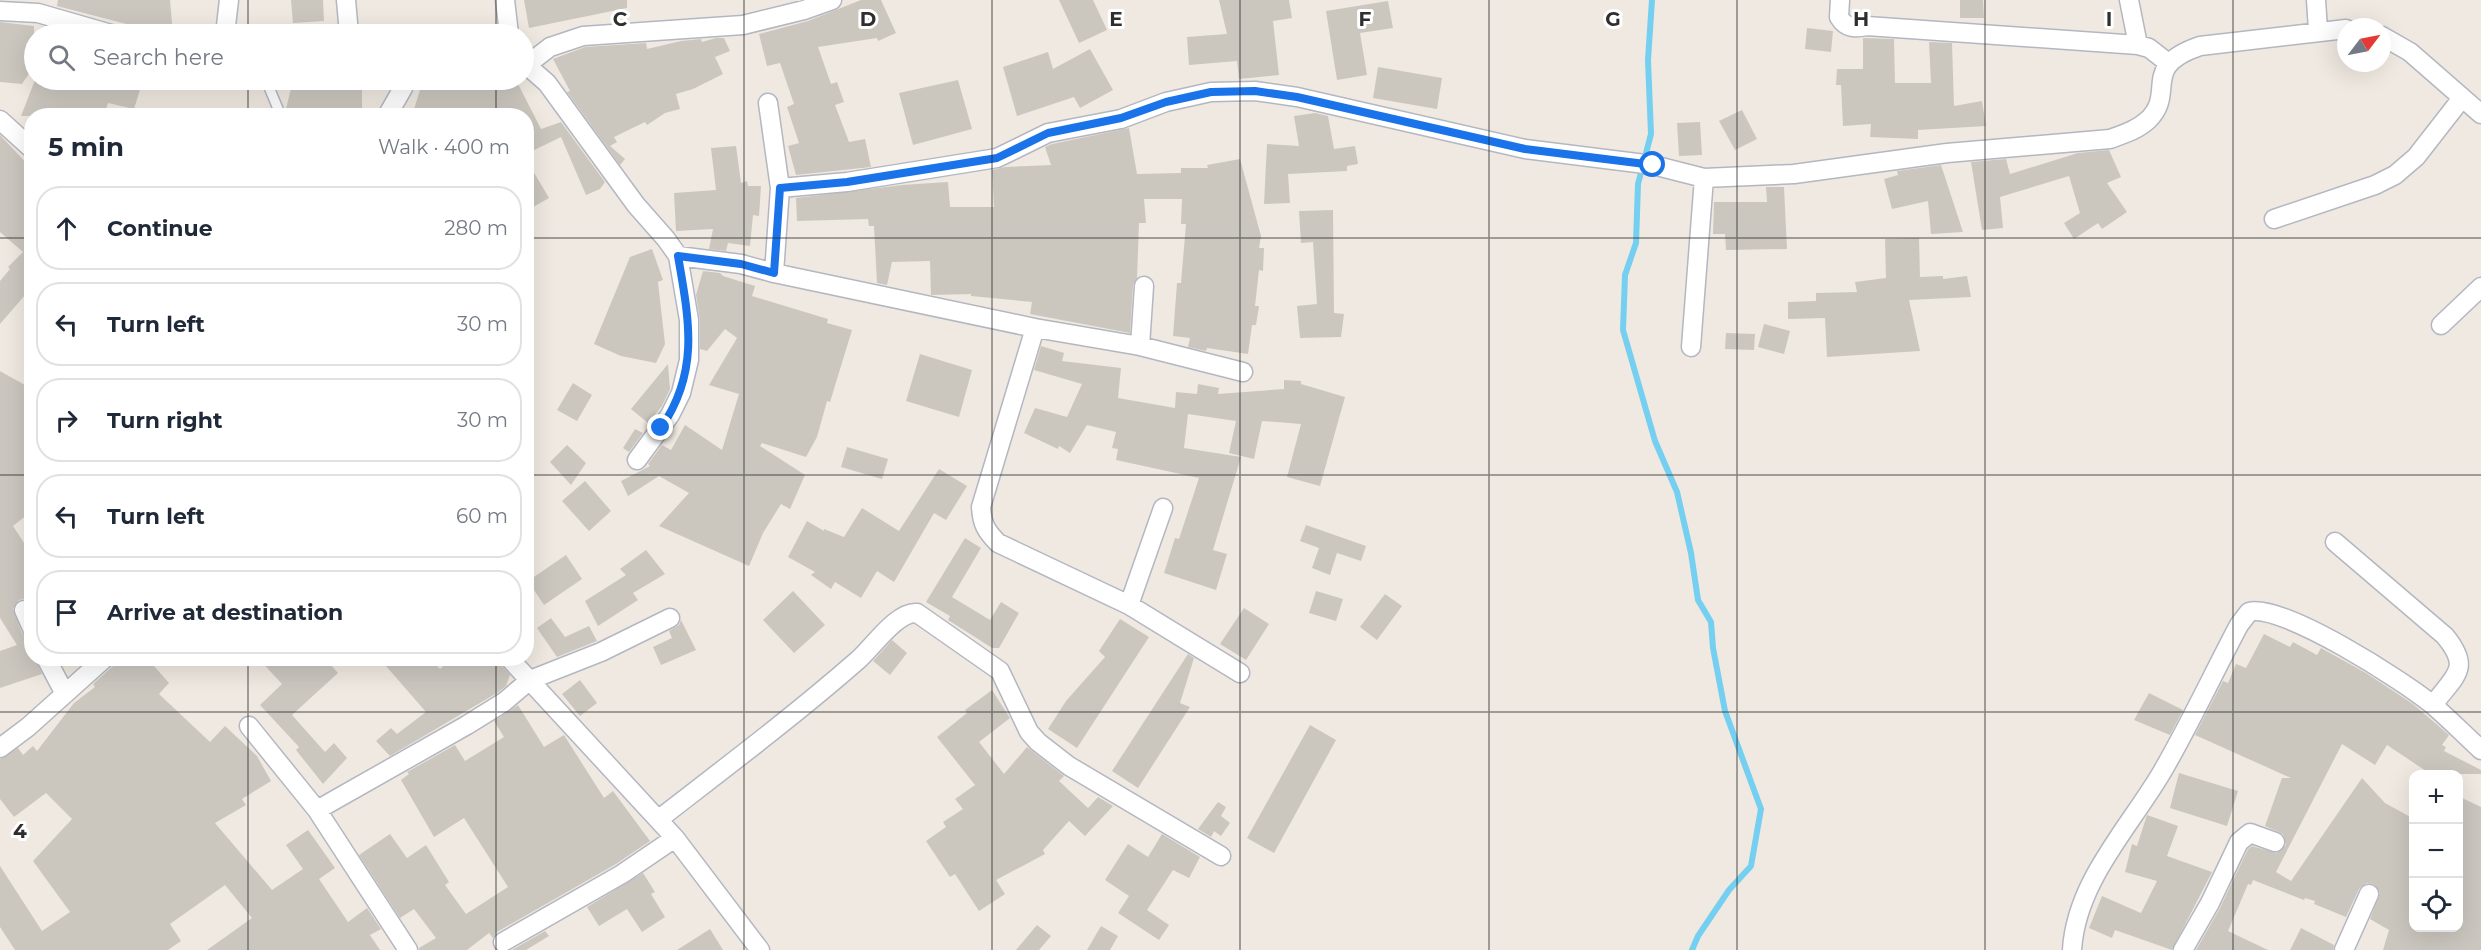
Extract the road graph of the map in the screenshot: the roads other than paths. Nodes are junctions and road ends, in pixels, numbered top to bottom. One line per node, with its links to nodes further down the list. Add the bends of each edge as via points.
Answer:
1 (229, 0): 10 (street)
2 (346, 0): 11 (street)
3 (505, 0): 12 (street)
4 (832, 0): 17 (street, via 743,25 583,36 549,47)
5 (1840, 0): 16 (street, via 1839,17 1853,28)
6 (2129, 0): 16 (street)
7 (2316, 0): 14 (street)
8 (0, 11): 9 (street, via 44,15)
9 (76, 24)
10 (226, 24)
11 (348, 24)
12 (508, 24)
13 (2337, 29): 14 (street)
14 (2318, 30): 18 (street, via 2200,46)
15 (2391, 41): 22 (street, via 2410,52)
16 (2138, 45): 18 (street)
17 (534, 57)
18 (2167, 62): 29 (street, via 2158,102 2149,119 2133,131 2110,139 1947,153 1794,174)
19 (534, 70): 32 (street, via 548,83)
20 (270, 90): 24 (lane)
21 (402, 90): 25 (street)
22 (2462, 98): 26 (street); 31 (street, via 2416,157 2395,175)
23 (768, 103): 30 (street)
24 (278, 108)
25 (392, 108)
26 (2481, 114)
27 (0, 120): 28 (street)
28 (24, 142)
29 (1704, 178): 30 (street, via 1646,165 1525,149 1255,91 1211,92 1166,102 1121,118 1048,133 997,158 847,182); 39 (street)
30 (780, 188): 33 (street)
31 (2274, 219)
32 (678, 256): 33 (street, via 741,264); 41 (street, via 689,320 689,360 681,393 670,415)
33 (774, 273): 37 (street)
34 (1144, 286): 38 (street)
35 (2481, 287): 36 (street)
36 (2441, 325)
37 (1035, 328): 38 (street); 44 (street, via 981,507 982,523 998,543)
38 (1140, 346): 40 (street)
39 (1691, 347)
40 (1243, 372)
41 (637, 460)
42 (1163, 508): 44 (street)
43 (2335, 542): 52 (street, via 2445,636 2459,653 2458,670)
44 (1129, 605): 49 (street)
45 (670, 618): 50 (street, via 601,652)
46 (50, 666): 51 (street)
47 (96, 666): 51 (street)
48 (517, 666): 50 (street)
49 (1240, 673)
50 (530, 680): 56 (street, via 467,725); 57 (street)
51 (65, 694): 54 (street)
52 (2433, 705): 55 (street); 65 (street, via 2332,640 2265,611 2249,612 2163,770 2093,879 2073,932)
53 (249, 726): 56 (street)
54 (0, 748)
55 (2481, 750)
56 (317, 810): 63 (street)
57 (659, 819): 58 (street); 60 (street, via 784,722 910,612 917,613 1000,671 1029,732 1046,748 1069,766)
58 (675, 838): 62 (street, via 622,874); 64 (street)
59 (2275, 842): 66 (street, via 2250,834 2239,842)
60 (1221, 856)
61 (2369, 894): 67 (street)
62 (503, 942)
63 (408, 950)
64 (760, 950)
65 (2072, 950)
66 (2184, 950)
67 (2344, 950)

